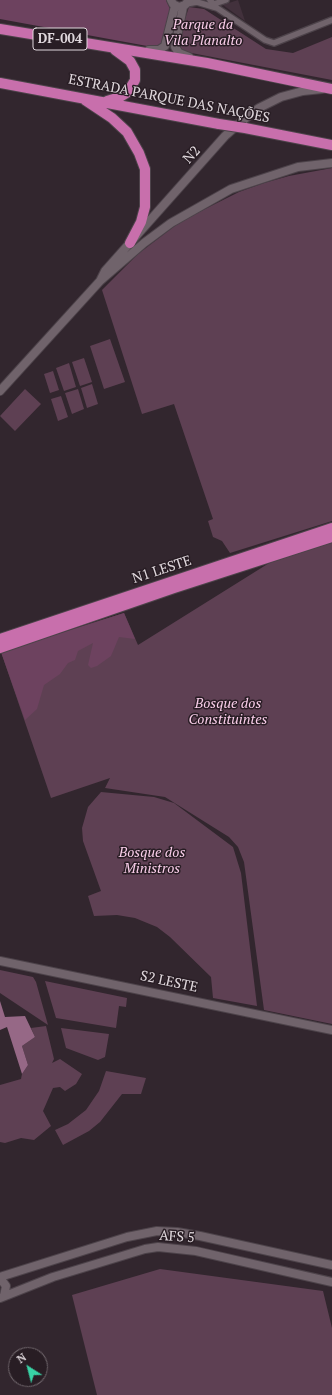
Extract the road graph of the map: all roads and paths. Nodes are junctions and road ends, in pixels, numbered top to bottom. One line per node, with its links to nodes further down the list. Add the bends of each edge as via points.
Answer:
1 (226, 0): 3 (street)
2 (181, 3): 3 (street); 6 (main road, via 162,49 157,51); 7 (main road, via 176,49 181,54)
3 (213, 5): 4 (street, via 265,40 274,43)
4 (332, 20)
5 (0, 29): 6 (highway, DF-004)
6 (112, 48): 7 (highway, DF-004); 11 (highway, via 130,61 135,70 135,80 131,89 124,95)
7 (207, 63): 9 (highway, DF-004)
8 (0, 83): 10 (highway, ESTRADA PARQUE DAS NAÇÕES)
9 (331, 89): 14 (main road, N2, via 303,91 281,97 259,108 226,136)
10 (80, 97): 11 (highway, ESTRADA PARQUE DAS NAÇÕES); 14 (highway, via 112,118 127,132 142,160 146,176 145,207 141,222)
11 (104, 102): 12 (highway, ESTRADA PARQUE DAS NAÇÕES, bridge)
12 (332, 145)
13 (332, 163): 15 (main road, N2, via 298,167 231,189 171,223)
14 (130, 242): 15 (main road, N2, via 105,271)
15 (100, 281): 16 (main road, N2)
16 (0, 391)
17 (332, 528): 19 (highway, N1 LESTE)
18 (332, 537): 20 (highway, N1 LESTE)
19 (0, 639)
20 (0, 648)
21 (0, 961): 22 (main road, S2 LESTE)
22 (332, 1030)
23 (332, 1265): 24 (main road, AFS 5, via 200,1236 157,1232 127,1237)
24 (0, 1278): 26 (main road, via 6,1286)
25 (332, 1282): 26 (main road, AFS 5, via 196,1251 158,1247 53,1277)
26 (2, 1297)

